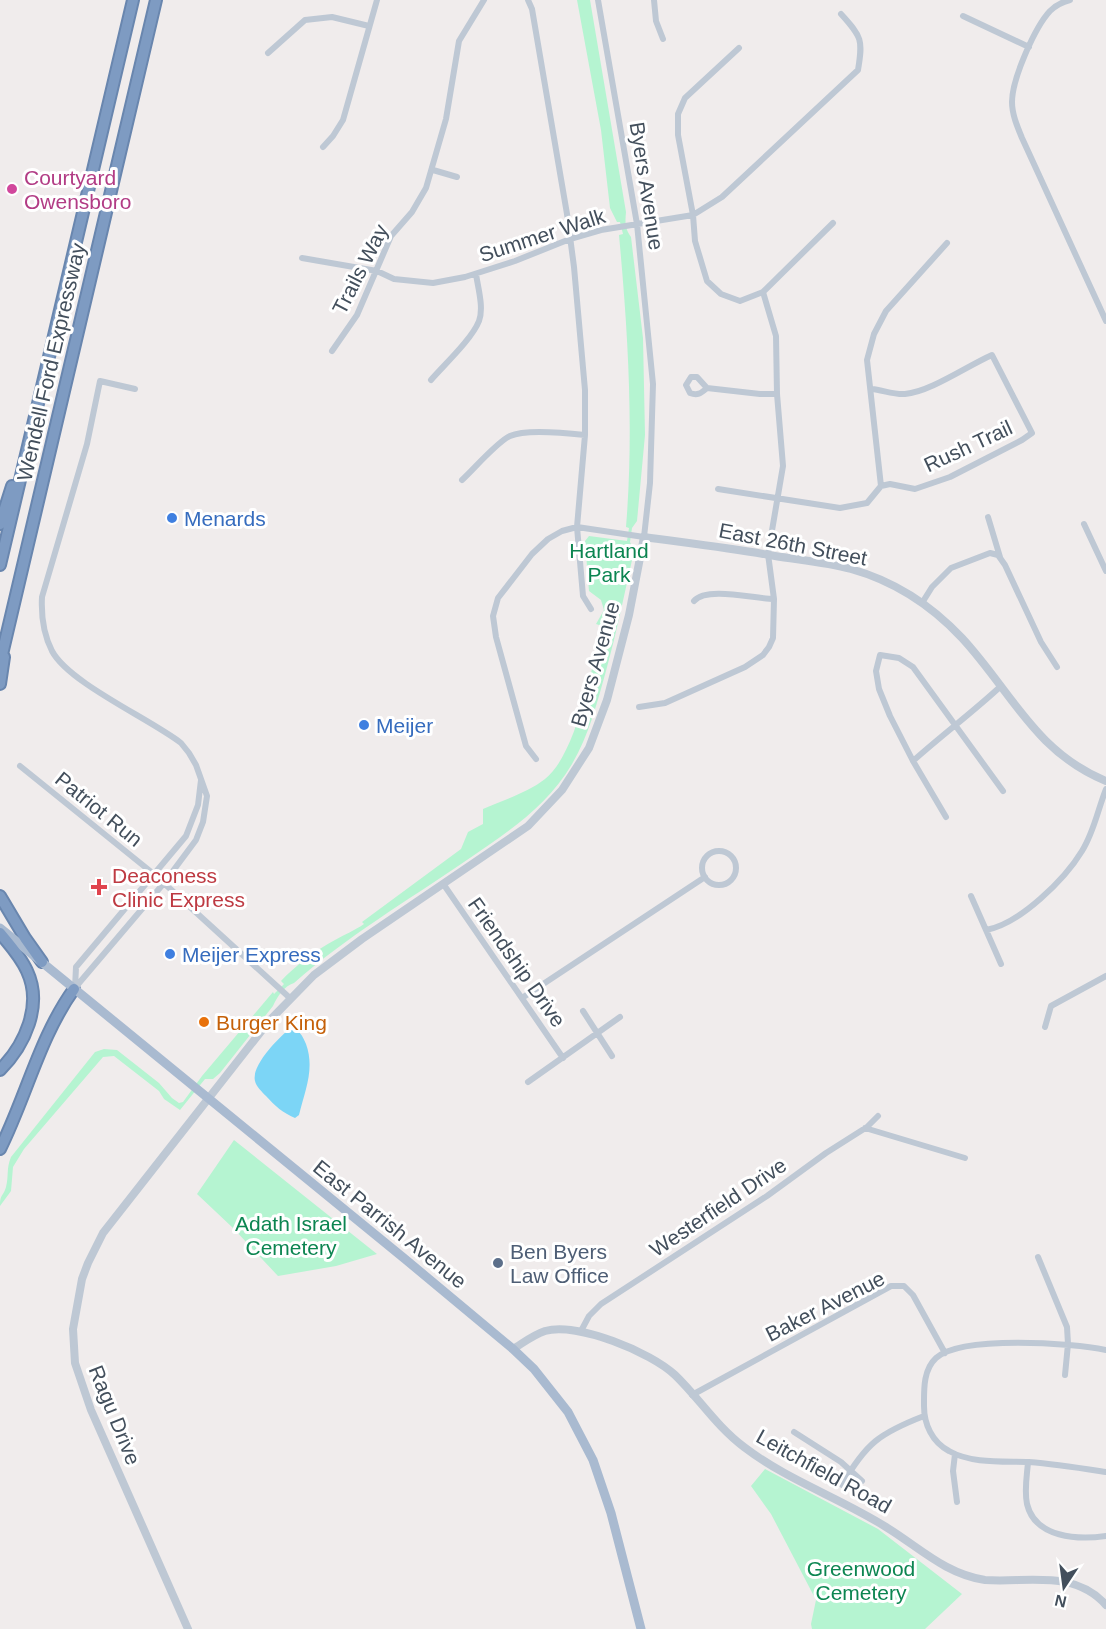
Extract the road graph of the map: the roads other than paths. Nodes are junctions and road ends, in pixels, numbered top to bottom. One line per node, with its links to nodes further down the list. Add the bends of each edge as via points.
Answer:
1 (133, 0): 35 (highway, Wendell Ford Expressway)
2 (156, 0): 54 (highway, Wendell Ford Expressway)
3 (377, 0): 11 (street)
4 (484, 0): 17 (street, Trails Way, via 459,40)
5 (528, 0): 22 (street)
6 (598, 0): 21 (street, Byers Avenue)
7 (654, 0): 12 (street)
8 (1070, 0): 13 (street, via 1050,10)
9 (841, 14): 19 (street, Summer Walk, via 854,27 862,45 858,70 722,197)
10 (963, 16): 13 (street)
11 (369, 26): 15 (street, via 332,17 305,20); 16 (street, via 343,120)
12 (663, 39)
13 (1029, 47): 28 (street, via 1014,84 1015,120)
14 (739, 48): 19 (street, via 685,98 678,114 678,135)
15 (268, 53)
16 (323, 147)
17 (433, 170): 18 (street); 25 (street, Trails Way, via 412,212 391,236)
18 (457, 177)
19 (693, 214): 21 (street, Summer Walk); 27 (street, via 695,241 707,281 720,294 740,301)
20 (833, 223): 27 (street)
21 (637, 224): 22 (street, Summer Walk); 45 (street, Byers Avenue, via 653,384)
22 (570, 239): 26 (street, Summer Walk); 36 (street, via 585,390)
23 (947, 243): 33 (street, via 886,311 874,334 867,360)
24 (302, 258): 25 (street, Summer Walk)
25 (377, 271): 26 (street, Summer Walk, via 394,279 433,283); 29 (street, Trails Way, via 357,315)
26 (476, 274): 30 (street, via 479,321)
27 (763, 292): 34 (street, via 776,336)
28 (1106, 321)
29 (332, 351)
30 (431, 380)
31 (707, 388): 34 (street)
32 (135, 389): 64 (street, via 100,381 87,444 42,597 41,616 53,653 92,687 181,743)
33 (872, 389): 38 (street); 38 (street, Rush Trail, via 905,394 936,384 992,355 1032,433 950,477 915,489)
34 (777, 394): 40 (street, via 783,466)
35 (39, 403): 42 (highway); 48 (highway, Wendell Ford Expressway)
36 (585, 435): 37 (street, via 550,432 509,436); 44 (street)
37 (462, 480)
38 (881, 486): 40 (street, via 867,503 840,508)
39 (718, 489): 40 (street)
40 (777, 497): 46 (street)
41 (988, 517): 47 (street)
42 (0, 524)
43 (1084, 524): 49 (street)
44 (577, 527): 45 (street); 53 (street, via 584,596); 61 (street, via 548,539 532,554 501,595 493,616 526,746)
45 (644, 537): 46 (street, East 26th Street); 72 (street, Byers Avenue, via 607,700 581,763 528,826)
46 (768, 554): 50 (street); 52 (street, East 26th Street, via 851,569 883,580)
47 (1000, 557): 52 (street, via 990,553 951,567); 56 (street)
48 (0, 565)
49 (1106, 571)
50 (774, 599): 51 (street, via 711,594); 59 (street, via 773,638 763,655 665,703)
51 (694, 601)
52 (922, 603): 58 (street, East 26th Street, via 962,638)
53 (591, 609)
54 (8, 629): 55 (highway, Wendell Ford Expressway); 57 (highway)
55 (0, 663)
56 (1057, 667)
57 (0, 684)
58 (1001, 686): 60 (street); 65 (street, East 26th Street, via 1053,749)
59 (639, 707)
60 (954, 725): 62 (street); 62 (street, via 913,667 899,658 880,656 876,671 879,689); 67 (street)
61 (536, 759)
62 (913, 761): 68 (street)
63 (20, 766): 69 (street, Patriot Run)
64 (201, 780): 69 (street, via 198,805 186,836); 71 (street, via 207,796 204,822 190,850)
65 (1106, 781)
66 (1106, 789): 76 (street, via 1083,850 1070,867 1031,907)
67 (1003, 791)
68 (946, 817)
69 (155, 875): 71 (street, Patriot Run); 81 (street, via 76,967)
70 (705, 877): 70 (street, via 704,861 712,853 723,852 735,862 735,873 729,882 713,884); 82 (street)
71 (164, 883): 81 (street); 83 (street, Patriot Run)
72 (444, 885): 82 (street, Friendship Drive); 83 (street, Byers Avenue, via 362,939 314,975)
73 (0, 896): 78 (highway)
74 (971, 896): 76 (street)
75 (0, 928): 78 (main road, East Parrish Avenue)
76 (986, 930): 79 (street)
77 (0, 933): 90 (highway, via 27,970 34,1005 26,1032)
78 (42, 962): 81 (main road, East Parrish Avenue)
79 (1001, 964)
80 (1106, 976): 86 (street, via 1051,1006)
81 (75, 988): 92 (main road, East Parrish Avenue); 95 (highway, via 45,1043)
82 (522, 998): 89 (street, Friendship Drive)
83 (291, 999): 92 (street, Byers Avenue)
84 (583, 1011): 87 (street)
85 (620, 1017): 87 (street)
86 (1045, 1027)
87 (598, 1033): 88 (street); 89 (street)
88 (612, 1056)
89 (563, 1058): 91 (street)
90 (0, 1070)
91 (528, 1082)
92 (208, 1098): 100 (main road, East Parrish Avenue); 116 (street, Ragu Drive, via 103,1233 82,1279 73,1329 75,1363 91,1410)
93 (878, 1116): 94 (street, Westerfield Drive)
94 (865, 1128): 96 (street); 98 (street, Westerfield Drive, via 601,1305)
95 (0, 1149)
96 (965, 1158)
97 (1038, 1257): 99 (street, via 1067,1327)
98 (581, 1331): 100 (street, Leitchfield Road, via 545,1331); 104 (street, Leitchfield Road, via 648,1356 676,1376)
99 (1068, 1344): 101 (street); 102 (street, via 1000,1343); 103 (street)
100 (513, 1349): 117 (main road, East Parrish Avenue, via 557,1397 585,1443 605,1494)
101 (1106, 1350)
102 (945, 1353): 104 (street, Baker Avenue, via 913,1295 904,1287 891,1286); 105 (street, via 933,1361 927,1373)
103 (1065, 1375)
104 (693, 1395): 115 (street, Leitchfield Road, via 726,1432 758,1458 886,1527 950,1570 985,1580 1065,1581 1089,1589)
105 (924, 1416): 107 (street, via 937,1442); 109 (street, via 878,1437)
106 (794, 1432): 109 (street)
107 (955, 1454): 108 (street, via 978,1460); 113 (street)
108 (1028, 1462): 110 (street); 114 (street, via 1025,1492 1036,1522 1067,1536)
109 (850, 1470): 111 (street); 112 (street)
110 (1106, 1472)
111 (862, 1481)
112 (842, 1485)
113 (957, 1502)
114 (1106, 1536)
115 (1106, 1605)
116 (188, 1629)
117 (641, 1629)

